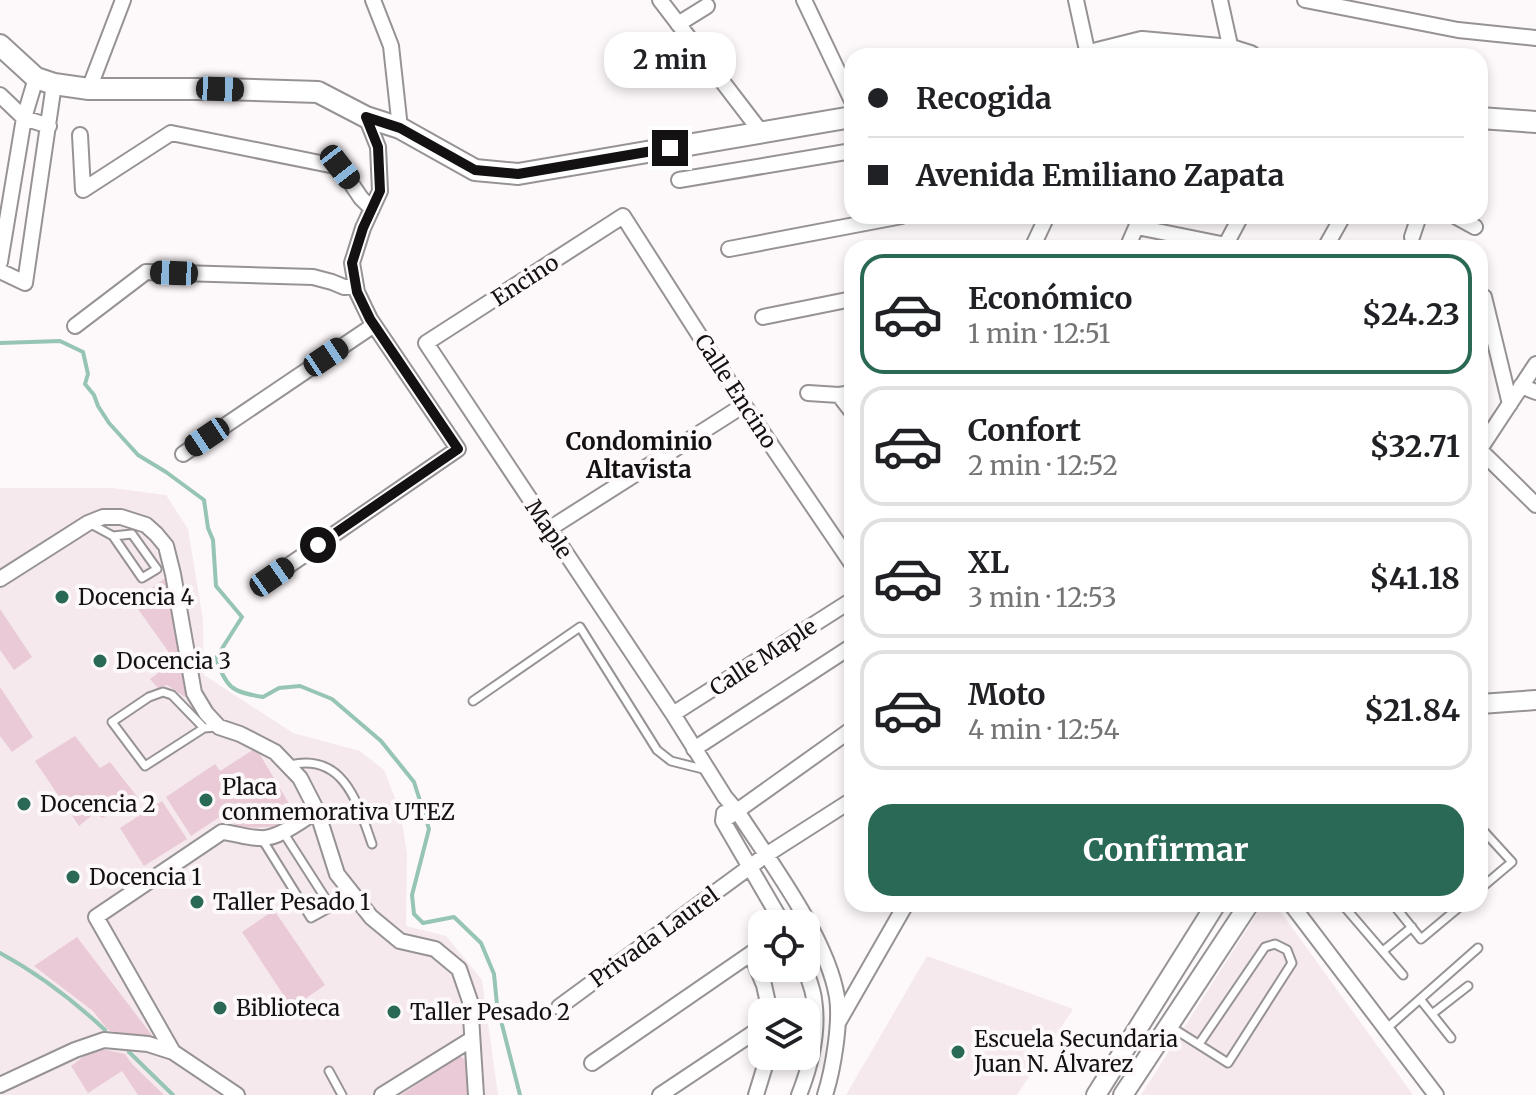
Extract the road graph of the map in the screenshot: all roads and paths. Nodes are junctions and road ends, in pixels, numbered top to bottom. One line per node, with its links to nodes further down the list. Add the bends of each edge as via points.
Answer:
1 (123, 0): 16 (street)
2 (373, 0): 24 (street, via 391,46)
3 (660, 0): 9 (street)
4 (804, 0): 15 (street)
5 (1076, 0): 12 (street)
6 (1220, 0): 13 (street)
7 (1305, 0): 10 (street, via 1458,30)
8 (707, 6): 9 (street)
9 (678, 24): 25 (street)
10 (1536, 38)
11 (0, 45): 14 (main road)
12 (1085, 48)
13 (1238, 48)
14 (45, 81): 16 (main road); 19 (street); 23 (street)
15 (844, 84)
16 (89, 89): 18 (main road, via 318,92)
17 (1, 97): 19 (street)
18 (366, 117): 24 (main road); 29 (street, via 378,147 380,191)
19 (24, 118): 23 (street); 39 (street)
20 (844, 118): 25 (main road)
21 (1488, 119): 22 (main road)
22 (1536, 122)
23 (49, 126): 40 (street, via 25,283)
24 (400, 128): 25 (main road, via 475,170 518,174)
25 (761, 132)
26 (80, 135): 29 (street, via 83,190 171,133 340,167)
27 (844, 152): 28 (street)
28 (679, 180)
29 (372, 209): 41 (street, via 352,263)
30 (623, 216): 47 (street, Encino); 54 (street, Calle Encino)
31 (860, 224): 38 (street)
32 (1146, 224): 37 (street)
33 (1416, 224): 36 (street)
34 (1470, 224): 35 (street)
35 (1475, 227)
36 (1412, 237)
37 (1201, 240)
38 (729, 249)
39 (0, 262)
40 (0, 271)
41 (356, 286): 45 (street); 46 (street, via 313,277 146,272)
42 (844, 301): 44 (street)
43 (1488, 313): 53 (street)
44 (763, 317)
45 (374, 325): 56 (street); 63 (street, via 458,449)
46 (75, 326)
47 (426, 343): 60 (street, Maple)
48 (1536, 364): 49 (street)
49 (1521, 386): 50 (street); 53 (street)
50 (1536, 392)
51 (808, 393): 52 (street)
52 (844, 394)
53 (1510, 404): 55 (street)
54 (744, 405): 60 (street); 62 (street, Calle Encino)
55 (1488, 437)
56 (183, 454)
57 (1488, 457): 58 (street)
58 (1536, 505)
59 (88, 523): 61 (lane); 64 (street); 71 (street, via 121,517 146,525 166,546 194,693)
60 (549, 529): 70 (street, Maple)
61 (113, 536): 61 (lane, via 142,578 157,569 132,534)
62 (844, 552)
63 (272, 577)
64 (0, 579)
65 (844, 605): 70 (street, Calle Maple)
66 (844, 651): 73 (street)
67 (1536, 700): 69 (street)
68 (473, 701): 75 (lane, via 580,627 657,750 671,761)
69 (1488, 703)
70 (673, 714): 73 (street, Maple)
71 (211, 728): 71 (lane, via 163,692 112,722 145,766); 74 (street, via 240,734 275,752)
72 (844, 735): 79 (street)
73 (694, 749): 75 (street, Maple)
74 (288, 766): 78 (street); 84 (lane, via 306,761 344,781)
75 (708, 770): 76 (street, Maple)
76 (725, 797): 79 (street, Maple); 80 (street)
77 (844, 805): 85 (street)
78 (317, 811): 81 (street); 113 (street, via 337,874 371,917 400,941 435,949 459,969 470,1001)
79 (737, 811): 80 (street); 85 (street, Maple)
80 (723, 821): 86 (street)
81 (283, 832): 83 (street); 83 (lane, via 331,907 311,918)
82 (1488, 836): 87 (lane, via 1512,862)
83 (262, 839): 115 (street, via 222,832 96,917)
84 (372, 844)
85 (766, 855): 86 (street, Privada Laurel); 89 (street, Maple)
86 (749, 867): 88 (street); 106 (street, Privada Laurel)
87 (1488, 882)
88 (775, 910)
89 (794, 910)
90 (901, 912): 108 (street)
91 (1211, 912): 128 (street)
92 (1244, 912): 109 (street)
93 (1297, 912): 110 (street)
94 (1349, 912): 100 (lane)
95 (1400, 912): 97 (lane)
96 (1453, 912): 97 (lane, via 1421,939)
97 (1412, 927): 100 (lane)
98 (1478, 948): 105 (lane)
99 (820, 951): 108 (street, Maple, via 829,965)
100 (1383, 951): 102 (lane)
101 (748, 956): 116 (street)
102 (1403, 975)
103 (809, 982): 126 (street, via 815,1039)
104 (1468, 986): 107 (lane)
105 (1420, 999): 107 (lane); 110 (lane)
106 (559, 1007)
107 (1432, 1014): 112 (lane)
108 (839, 1021): 127 (street)
109 (1169, 1025): 114 (lane); 129 (street)
110 (1386, 1029): 130 (street)
111 (748, 1036): 124 (street)
112 (1451, 1038)
113 (472, 1039): 122 (street); 123 (street)
114 (1199, 1044): 114 (lane, via 1265,947 1275,944 1287,950 1292,963 1228,1063)
115 (173, 1052): 119 (street, via 104,1040); 120 (street)
116 (592, 1063)
117 (764, 1070): 125 (street)
118 (329, 1071): 121 (lane)
119 (0, 1085)
120 (237, 1095)
121 (342, 1095)
122 (382, 1095)
123 (476, 1095)
124 (660, 1095)
125 (756, 1095)
126 (799, 1095)
127 (825, 1095)
128 (1096, 1095)
129 (1123, 1095)
130 (1436, 1095)

